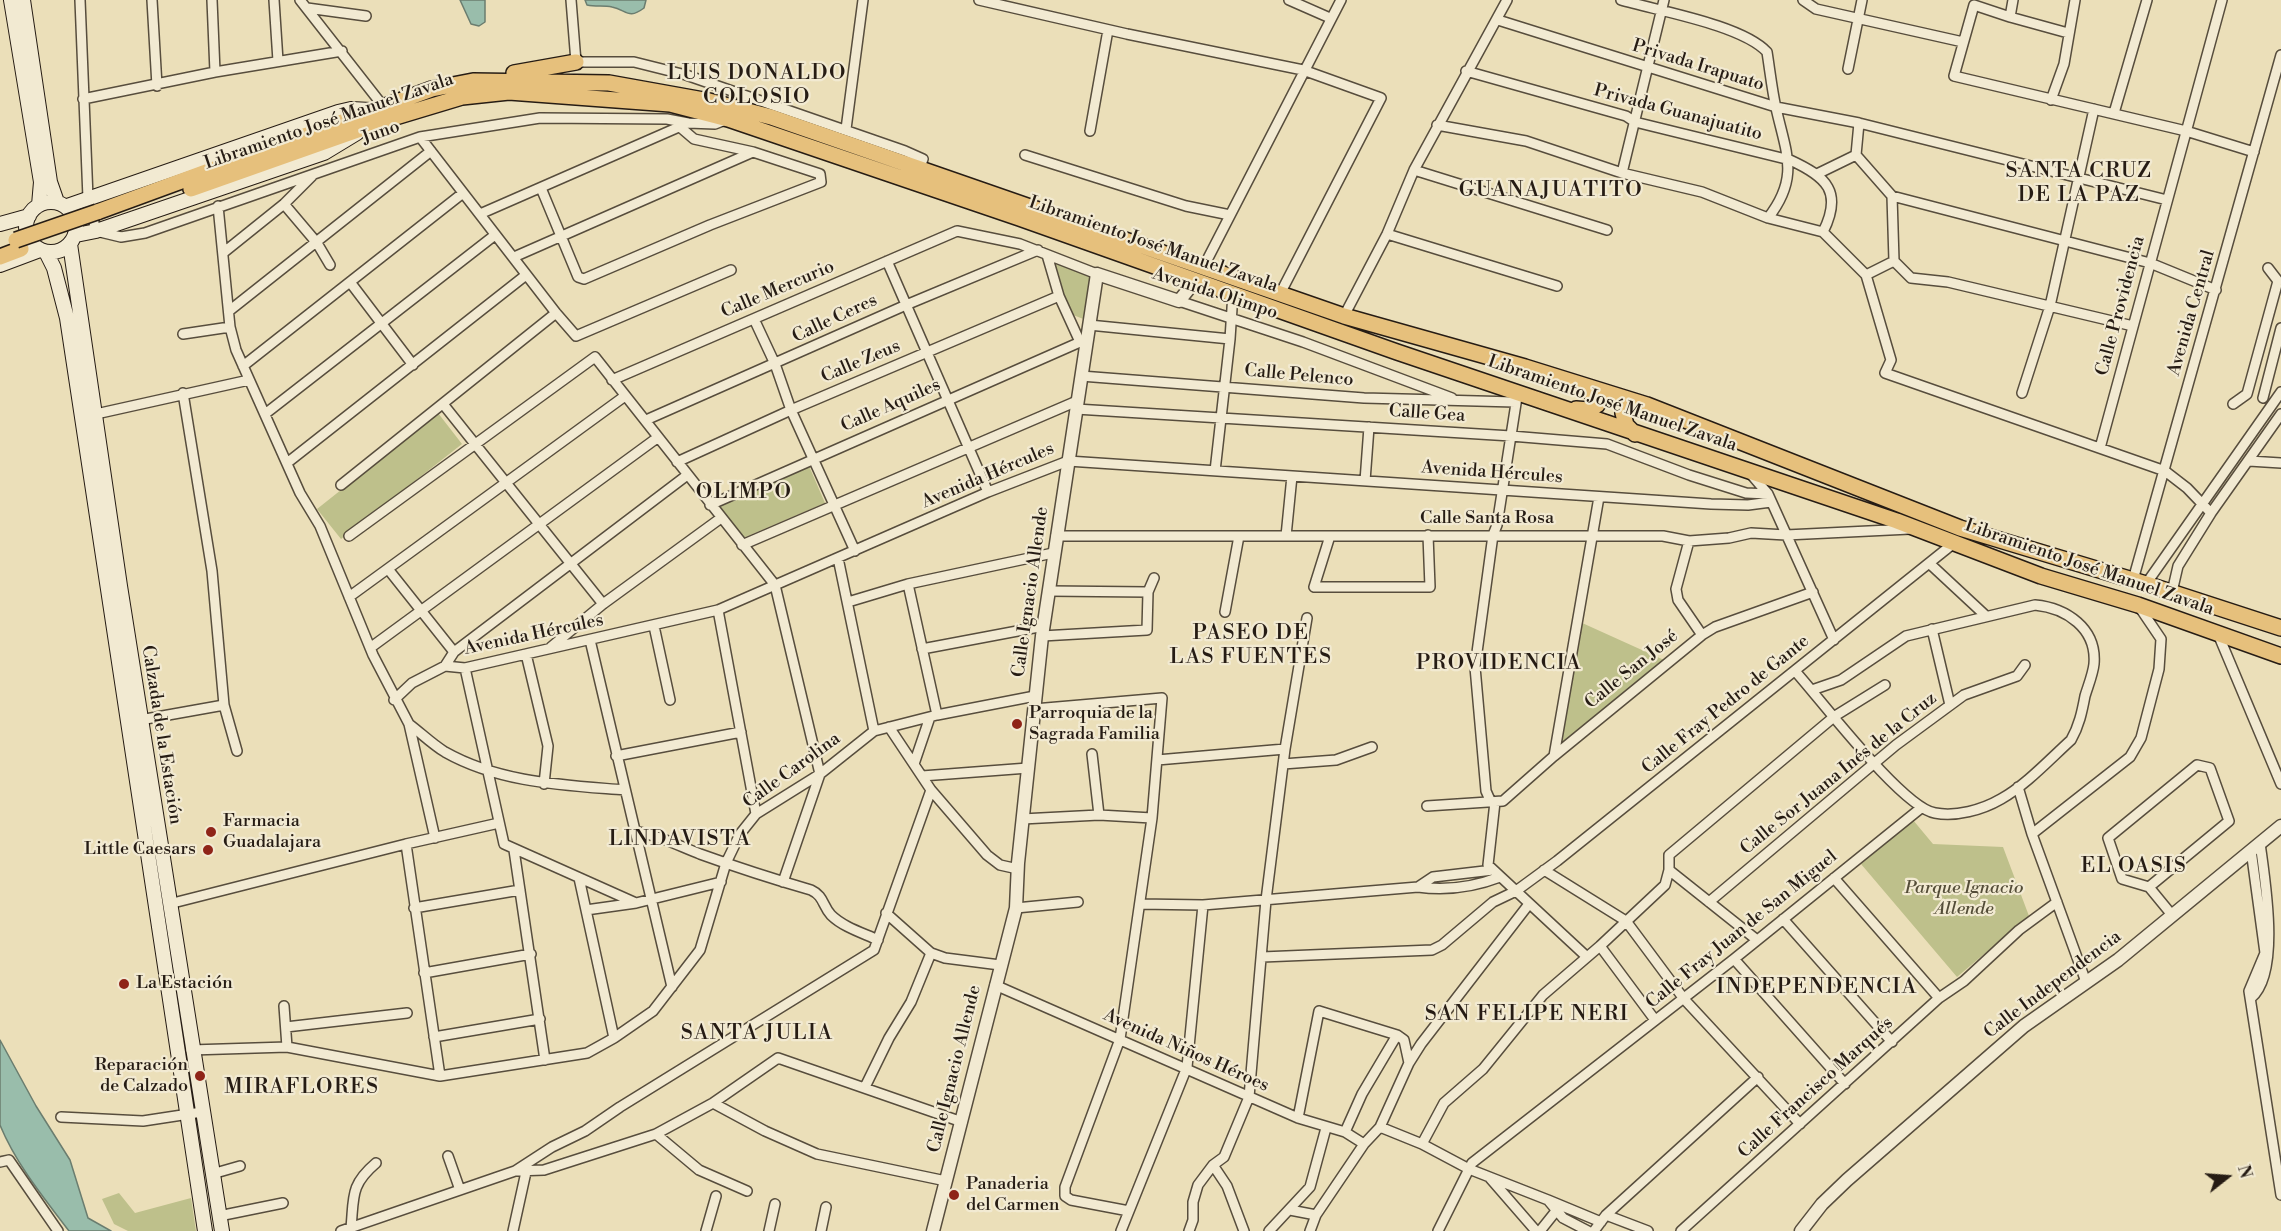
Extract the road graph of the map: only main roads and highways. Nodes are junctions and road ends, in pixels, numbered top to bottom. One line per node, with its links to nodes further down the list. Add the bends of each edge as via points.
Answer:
1 (11, 0): 6 (main road, via 41,182)
2 (23, 0): 7 (main road, via 50,182)
3 (576, 62): 4 (main road)
4 (473, 81): 5 (main road, Libramiento José Manuel Zavala, via 432,89); 17 (main road, Libramiento José Manuel Zavala, via 576,80 664,91 771,117 921,164 1344,316)
5 (377, 108): 7 (main road, via 338,112); 9 (main road, Libramiento José Manuel Zavala)
6 (39, 204): 7 (main road); 8 (main road)
7 (62, 204): 11 (main road, via 76,219)
8 (29, 216): 10 (main road); 14 (main road, via 26,231)
9 (98, 221): 11 (main road); 12 (main road, Libramiento José Manuel Zavala); 19 (main road, Libramiento José Manuel Zavala, via 462,97 509,92 670,104 728,119 1196,280 1517,397)
10 (0, 224)
11 (73, 239): 14 (main road, via 59,251); 26 (main road, Calzada de la Estación, via 140,720)
12 (18, 244): 13 (main road, Libramiento José Manuel Zavala); 15 (main road, Libramiento José Manuel Zavala)
13 (0, 246)
14 (43, 251): 16 (main road); 25 (main road, Calzada de la Estación, via 54,268 67,318)
15 (0, 256)
16 (0, 266)
17 (1577, 383): 18 (main road, Libramiento José Manuel Zavala); 19 (main road, via 1593,392 1598,401 1589,410)
18 (1647, 405): 20 (main road, via 1623,413 1626,425); 21 (main road, Libramiento José Manuel Zavala, via 1960,528)
19 (1570, 409): 20 (main road, Libramiento José Manuel Zavala)
20 (1635, 434): 23 (main road, Libramiento José Manuel Zavala)
21 (2262, 621): 22 (main road, Libramiento José Manuel Zavala); 23 (main road, via 2264,636)
22 (2281, 628)
23 (2249, 644): 24 (main road, Libramiento José Manuel Zavala)
24 (2281, 656)
25 (205, 1231)
26 (222, 1231)

